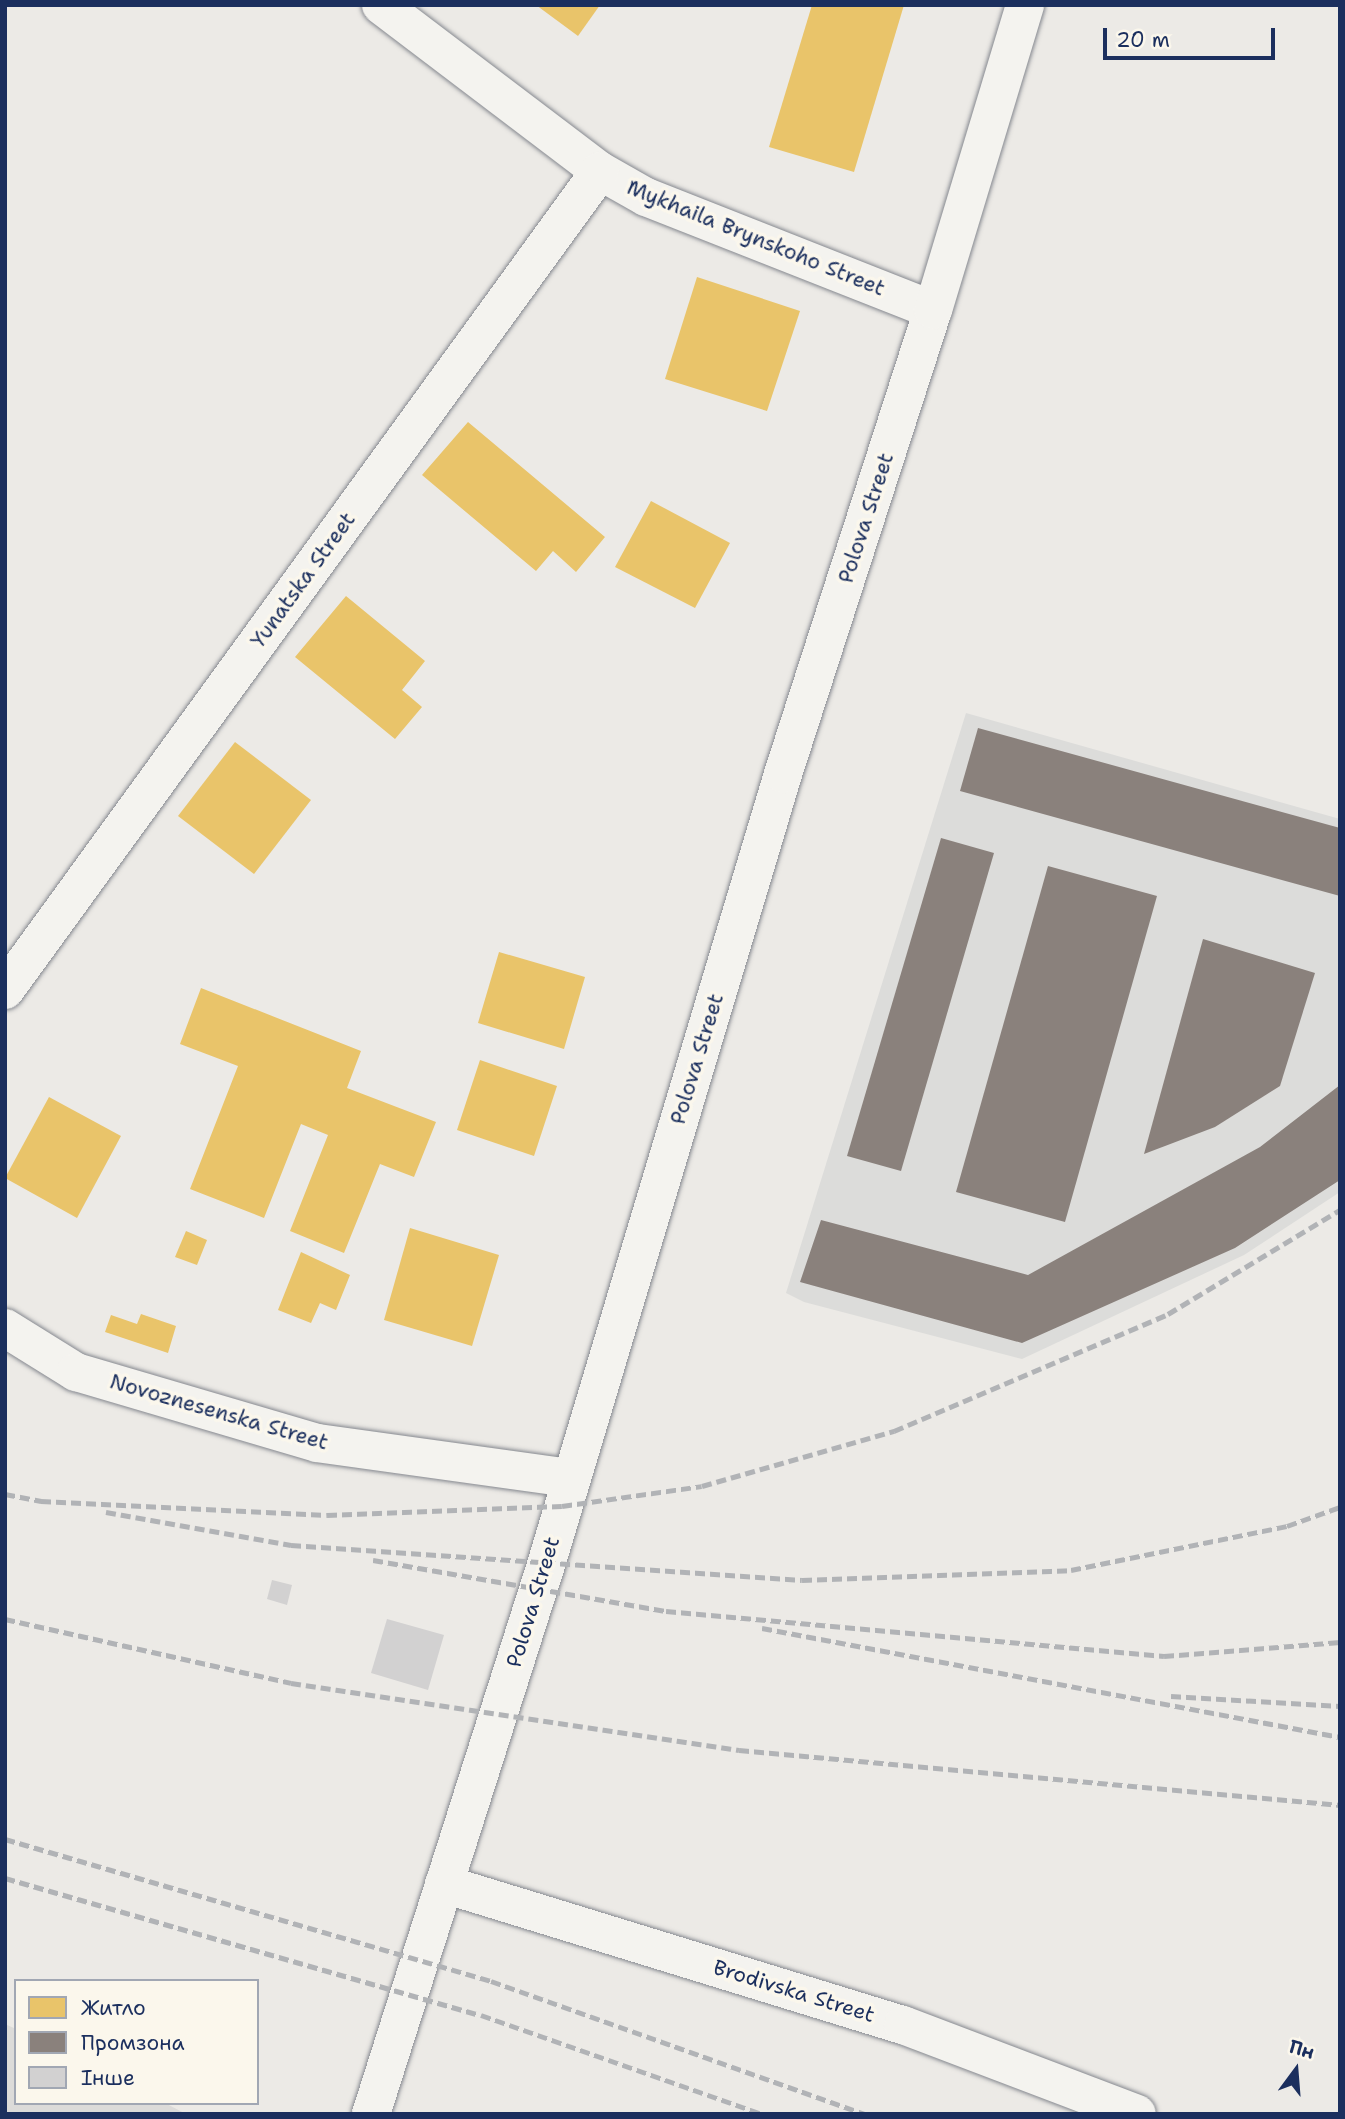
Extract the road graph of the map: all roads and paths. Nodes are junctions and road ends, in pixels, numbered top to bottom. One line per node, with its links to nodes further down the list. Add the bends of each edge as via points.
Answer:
1 (381, 5): 3 (street, Mykhaila Brynskoho Street)
2 (1025, 5): 4 (street, Polova Street)
3 (600, 171): 4 (street, Mykhaila Brynskoho Street, via 646,197); 5 (street, Yunatska Street)
4 (933, 310): 7 (street, Polova Street, via 783,774)
5 (5, 990)
6 (5, 1328): 7 (street, Novoznesenska Street, via 76,1372 317,1443)
7 (570, 1478): 8 (street, Polova Street)
8 (444, 1884): 9 (street, Polova Street); 10 (street, Brodivska Street, via 904,2025)
9 (371, 2114)
10 (1138, 2114)

